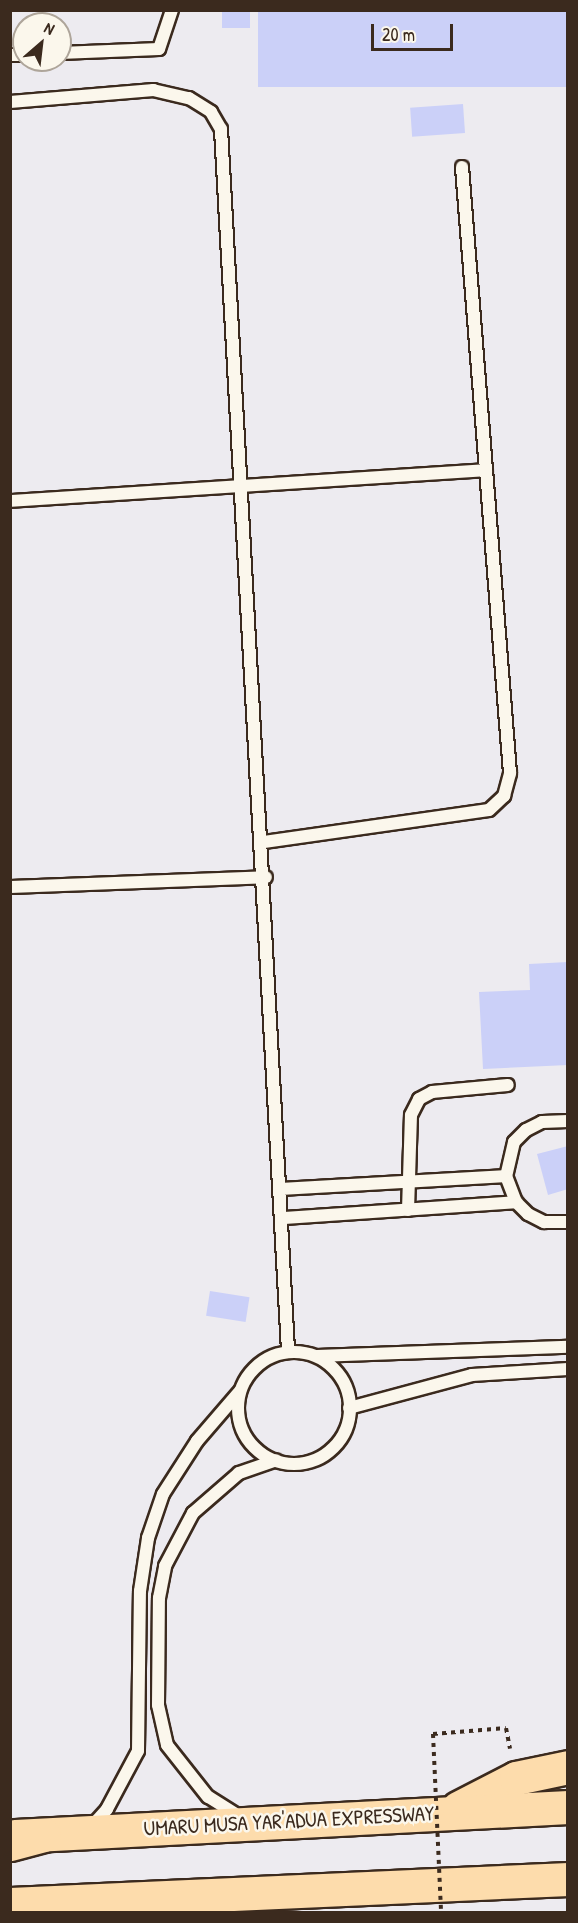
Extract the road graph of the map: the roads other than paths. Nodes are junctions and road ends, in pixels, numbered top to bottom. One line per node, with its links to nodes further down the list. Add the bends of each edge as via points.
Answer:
1 (172, 10): 2 (lane, via 159,49)
2 (72, 53)
3 (10, 102): 6 (lane, via 153,90 189,98 211,112 221,129)
4 (462, 167): 5 (lane)
5 (486, 470): 6 (lane); 8 (lane, via 510,773 504,796 489,810)
6 (242, 485): 7 (lane); 8 (lane)
7 (10, 501)
8 (264, 842): 9 (lane)
9 (266, 877): 10 (lane); 15 (lane)
10 (10, 887)
11 (508, 1085): 14 (lane, via 432,1092 419,1099 411,1115)
12 (567, 1120): 13 (lane, via 542,1122 526,1130 514,1142)
13 (506, 1176): 14 (lane); 16 (lane)
14 (408, 1181): 15 (lane); 17 (lane)
15 (282, 1189): 18 (lane)
16 (516, 1202): 17 (lane); 19 (lane, via 544,1221)
17 (408, 1210): 18 (lane)
18 (283, 1218): 21 (lane)
19 (567, 1222)
20 (567, 1347): 22 (lane)
21 (288, 1352): 22 (lane); 24 (lane, via 262,1362)
22 (316, 1356): 25 (lane, via 343,1381)
23 (567, 1370): 25 (lane, via 472,1375)
24 (240, 1391): 26 (lane, via 242,1428 251,1444); 31 (lane, via 197,1442 164,1494 148,1538 140,1592 138,1750 107,1809)
25 (349, 1408): 26 (lane, via 344,1433 326,1453 301,1463)
26 (276, 1460): 30 (lane, via 239,1473 193,1513 165,1566 159,1598 158,1705 167,1745 208,1797)
27 (567, 1767): 29 (highway, via 516,1778)
28 (567, 1807): 29 (highway, UMARU MUSA YAR'ADUA EXPRESSWAY)
29 (448, 1813): 30 (highway, UMARU MUSA YAR'ADUA EXPRESSWAY)
30 (250, 1823): 31 (highway, UMARU MUSA YAR'ADUA EXPRESSWAY)
31 (86, 1832): 32 (highway, UMARU MUSA YAR'ADUA EXPRESSWAY)
32 (44, 1835): 33 (highway, UMARU MUSA YAR'ADUA EXPRESSWAY); 34 (highway)
33 (10, 1836)
34 (10, 1844)
35 (567, 1879): 36 (highway)
36 (10, 1904)

